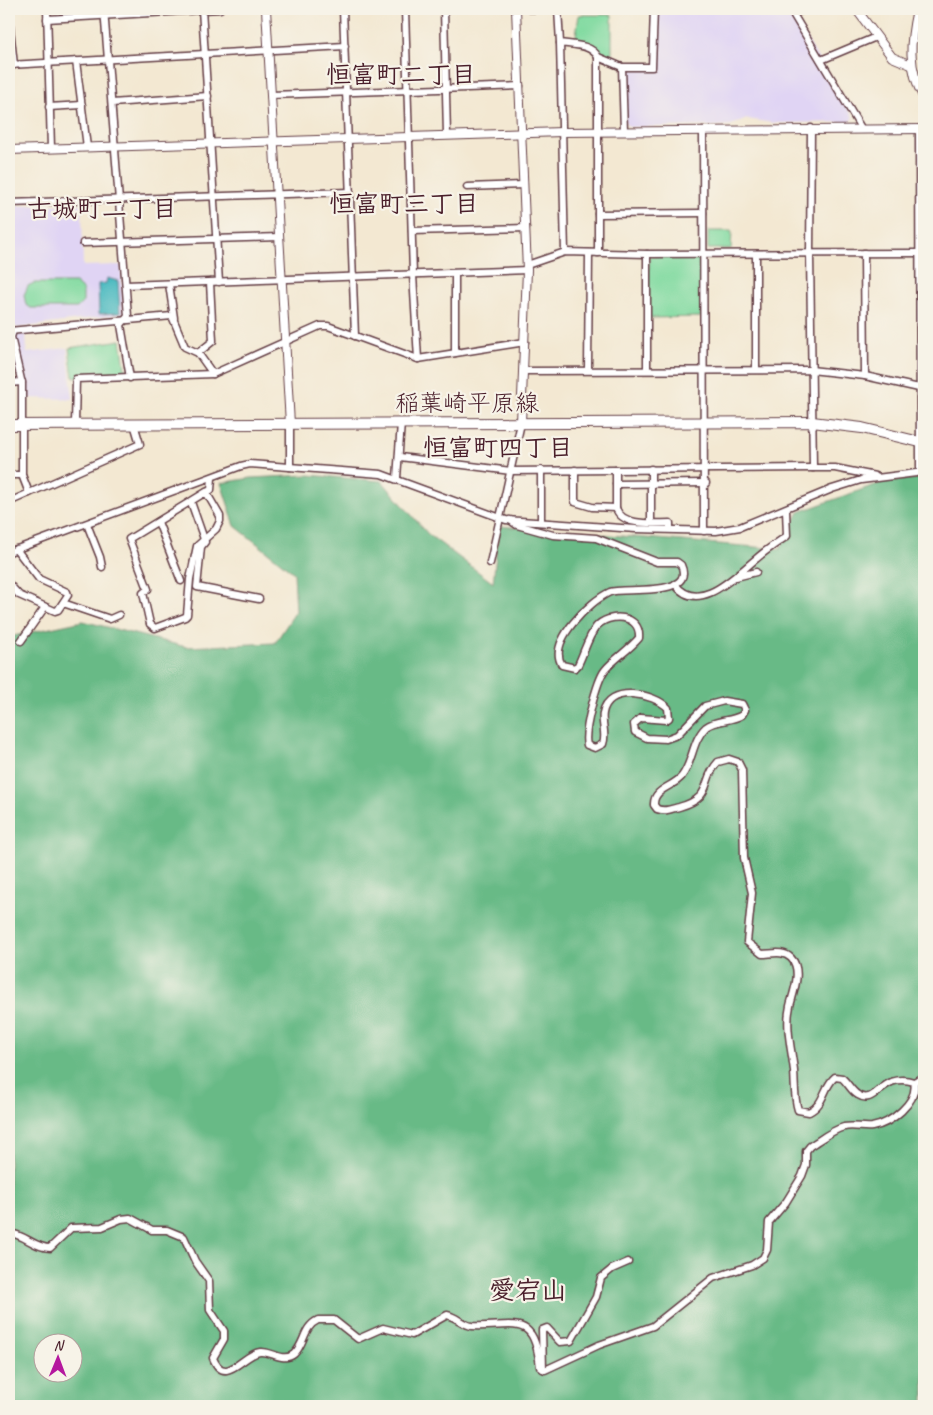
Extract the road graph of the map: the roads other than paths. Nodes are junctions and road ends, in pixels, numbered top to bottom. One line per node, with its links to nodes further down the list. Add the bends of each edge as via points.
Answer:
1 (47, 9): 17 (street)
2 (202, 9): 3 (street); 15 (street); 22 (street)
3 (220, 9)
4 (266, 9): 21 (street)
5 (343, 9): 20 (street)
6 (405, 9): 33 (street)
7 (444, 9): 32 (street)
8 (516, 9): 31 (street)
9 (530, 9): 19 (street, via 558,9)
10 (654, 9): 30 (street, via 652,67)
11 (808, 9): 14 (street)
12 (856, 9): 18 (street)
13 (917, 9): 29 (street, via 910,42)
14 (791, 11): 25 (street)
15 (104, 12): 17 (street); 24 (street)
16 (9, 18): 28 (street)
17 (47, 18): 27 (street)
18 (876, 37): 25 (street); 29 (street, via 892,57)
19 (560, 43): 23 (street, via 584,46); 46 (street)
20 (345, 46): 21 (street); 34 (street)
21 (268, 51): 22 (street); 35 (street)
22 (205, 54): 24 (street); 36 (street)
23 (598, 57): 30 (street); 47 (street)
24 (108, 60): 26 (street); 38 (street)
25 (821, 60): 42 (street)
26 (76, 61): 27 (street); 39 (street)
27 (48, 63): 28 (street); 40 (street)
28 (11, 65)
29 (911, 65): 37 (street)
30 (622, 67): 45 (street)
31 (520, 86): 32 (street); 48 (street)
32 (447, 88): 33 (street); 49 (street)
33 (408, 89): 34 (street); 50 (street)
34 (347, 92): 35 (street); 51 (street)
35 (271, 94): 52 (street)
36 (208, 96): 38 (street); 53 (street)
37 (924, 98)
38 (112, 103): 54 (street)
39 (82, 105): 40 (street); 55 (street)
40 (49, 107): 56 (street)
41 (811, 128): 42 (street); 44 (street); 81 (street)
42 (860, 128): 43 (street)
43 (922, 129): 78 (street)
44 (703, 130): 45 (street); 65 (street)
45 (624, 131): 47 (street)
46 (562, 132): 47 (street); 48 (street); 73 (street)
47 (598, 132): 66 (street)
48 (520, 133): 49 (street); 58 (street)
49 (447, 135): 50 (street)
50 (409, 136): 51 (street); 68 (street)
51 (349, 138): 52 (street); 60 (street)
52 (274, 140): 53 (street); 61 (street)
53 (211, 142): 54 (street); 62 (street)
54 (115, 146): 55 (street); 63 (street)
55 (87, 147): 56 (street)
56 (51, 148): 57 (street)
57 (9, 150)
58 (523, 185): 59 (street); 67 (street)
59 (467, 187)
60 (350, 192): 61 (street); 85 (street)
61 (277, 195): 62 (street); 69 (street)
62 (214, 196): 63 (street); 70 (street)
63 (120, 200): 64 (street); 71 (street)
64 (9, 203)
65 (703, 213): 66 (street); 76 (street)
66 (598, 214): 75 (street)
67 (526, 228): 68 (street); 82 (street)
68 (412, 232): 84 (street)
69 (279, 237): 70 (street); 86 (street)
70 (216, 239): 71 (street); 88 (street)
71 (124, 242): 72 (street); 90 (street)
72 (83, 243)
73 (565, 252): 74 (street); 82 (street)
74 (589, 253): 75 (street); 100 (street)
75 (598, 253): 79 (street)
76 (704, 253): 79 (street); 80 (street); 104 (street)
77 (864, 253): 78 (street); 81 (street); 107 (street)
78 (922, 253): 111 (street)
79 (647, 254): 103 (street)
80 (756, 254): 81 (street); 101 (street)
81 (810, 254): 105 (street)
82 (527, 268): 83 (street); 95 (street)
83 (455, 274): 84 (street); 98 (street)
84 (413, 275): 85 (street); 99 (street)
85 (354, 278): 86 (street); 94 (street)
86 (282, 280): 88 (street); 96 (street)
87 (210, 282): 88 (street); 89 (street); 97 (street, via 213,341)
88 (219, 282)
89 (169, 284): 90 (street); 91 (street)
90 (126, 285): 92 (street, via 128,316)
91 (174, 318): 92 (street); 97 (street, via 182,342)
92 (124, 320): 93 (street); 108 (street, via 121,325)
93 (11, 331): 109 (street)
94 (355, 336): 96 (street, via 320,326); 99 (street)
95 (525, 342): 98 (street); 102 (street)
96 (286, 343): 106 (street); 118 (street)
97 (198, 352): 106 (street)
98 (455, 353): 99 (street)
99 (418, 359)
100 (588, 369): 102 (street); 103 (street)
101 (756, 369): 104 (street); 105 (street)
102 (524, 370): 115 (street)
103 (646, 370): 104 (street)
104 (704, 370): 112 (street)
105 (811, 370): 107 (street); 113 (street)
106 (213, 374): 108 (street)
107 (865, 376): 111 (street)
108 (130, 378): 116 (street, via 76,379)
109 (22, 382): 110 (street); 120 (street)
110 (9, 383)
111 (920, 388): 121 (street)
112 (705, 422): 113 (main road, 稲葉崎平原線); 115 (main road, 稲葉崎平原線); 124 (street)
113 (812, 422): 121 (main road, 稲葉崎平原線, via 862,428); 125 (street)
114 (401, 423): 115 (main road, 稲葉崎平原線); 118 (main road, 稲葉崎平原線); 122 (street)
115 (521, 423): 130 (street)
116 (75, 424): 117 (main road, 稲葉崎平原線); 120 (main road, 稲葉崎平原線)
117 (134, 424): 118 (main road, 稲葉崎平原線); 141 (street, via 140,444)
118 (290, 424): 123 (street)
119 (9, 425): 120 (main road, 稲葉崎平原線)
120 (22, 425): 133 (street)
121 (922, 442): 131 (street)
122 (400, 457): 130 (street); 136 (street)
123 (290, 467): 135 (street, via 241,466); 136 (street)
124 (705, 468): 125 (street); 126 (street); 138 (street)
125 (813, 468): 134 (street, via 835,468)
126 (651, 469): 129 (street); 137 (street)
127 (541, 470): 128 (street); 130 (street); 149 (street)
128 (575, 470): 129 (street); 144 (street, via 575,502)
129 (616, 470): 139 (street)
130 (510, 471): 146 (street)
131 (922, 472): 134 (street)
132 (9, 475): 133 (street)
133 (22, 475): 141 (street)
134 (880, 477): 145 (street, via 832,489)
135 (212, 478): 140 (street, via 211,490); 151 (street)
136 (397, 478): 146 (street)
137 (651, 483): 138 (street); 139 (street); 150 (street)
138 (706, 483): 153 (street)
139 (616, 484): 144 (street)
140 (206, 492): 143 (street); 154 (street, via 220,521 216,529)
141 (29, 493): 142 (street)
142 (9, 502)
143 (191, 502): 148 (street); 154 (street)
144 (616, 508): 150 (street, via 632,522)
145 (786, 510): 153 (street, via 730,530); 160 (street, via 788,536)
146 (500, 518): 147 (street); 157 (street)
147 (510, 520): 149 (street); 163 (street, via 517,526 553,534 596,538 657,562 677,562 683,572)
148 (158, 522): 154 (street, via 129,539 148,589 143,593 150,624 155,628 186,617 197,546); 161 (street)
149 (542, 522): 152 (street)
150 (651, 523): 152 (street, via 670,524)
151 (87, 524): 155 (street); 158 (street)
152 (670, 529): 153 (street)
153 (704, 531)
154 (204, 537): 164 (street, via 197,587)
155 (16, 549): 156 (street); 165 (street, via 39,579 67,592)
156 (9, 552)
157 (490, 563)
158 (102, 567)
159 (756, 572): 160 (street)
160 (732, 578): 163 (street, via 718,589 701,595 684,594)
161 (181, 581)
162 (9, 584): 166 (street, via 19,595)
163 (675, 584): 170 (street, via 658,590 612,592 584,612 560,644 562,665 575,668 598,624 621,617 638,627 639,638 604,671 586,731 587,745 595,748 603,744 605,707 619,696 643,695 659,700 668,708 669,718 666,720 641,718 634,724 635,732 647,738 666,739 677,734 698,710 714,702 742,704 745,710 742,715 710,724 701,732 683,776 655,796 656,809 667,810 690,804 702,796 718,762 729,759 741,766 744,858 752,893 746,936 757,952 786,954 796,966 795,994 790,1010 790,1050 798,1110 809,1112 819,1105 835,1077 842,1078 854,1092 865,1098 873,1096 892,1080 900,1078)
164 (259, 599)
165 (63, 603): 166 (street, via 55,611); 167 (street, via 110,619)
166 (45, 607): 168 (street)
167 (119, 614)
168 (21, 641)
169 (924, 1076): 170 (street)
170 (914, 1082): 173 (street, via 913,1094 893,1118 873,1126 847,1126 806,1151 802,1176 769,1222 767,1250 763,1258 713,1278 653,1326)
171 (9, 1233): 173 (street, via 50,1248 71,1228 102,1227 130,1218 152,1230 167,1230 184,1237 210,1281 210,1310 224,1331 224,1339 213,1358 225,1370 233,1369 257,1352 284,1358 292,1356 307,1329 318,1320 334,1320 355,1338 361,1339 383,1328 412,1335 448,1315 471,1326 522,1326 533,1336)
172 (628, 1262): 173 (street, via 601,1278 596,1297 571,1340 560,1342 547,1328 542,1330)
173 (543, 1370)

